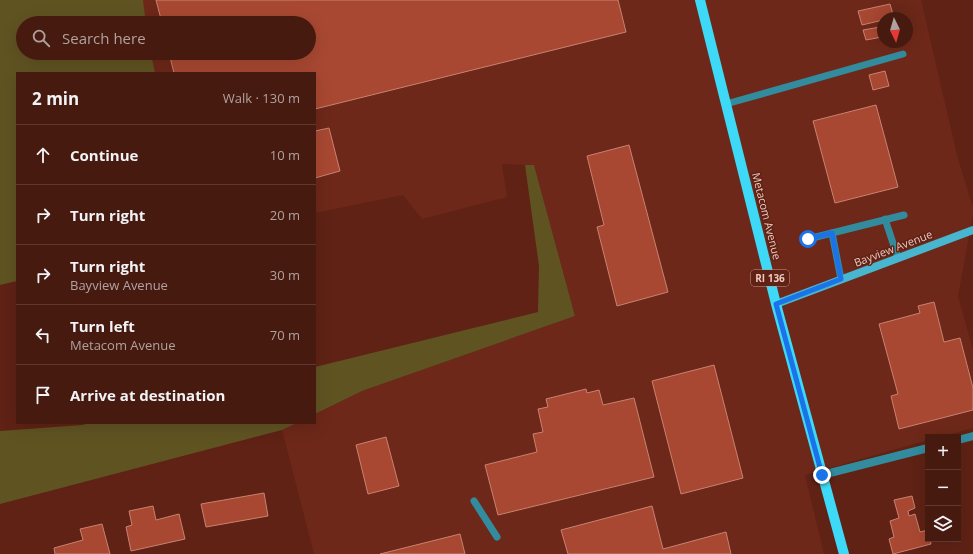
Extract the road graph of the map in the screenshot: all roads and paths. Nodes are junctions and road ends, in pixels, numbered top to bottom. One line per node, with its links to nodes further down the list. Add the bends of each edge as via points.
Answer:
1 (700, 0): 3 (main road, Metacom Avenue / RI 136)
2 (903, 54): 3 (lane)
3 (726, 104): 11 (main road, Metacom Avenue / RI 136)
4 (904, 214): 5 (lane)
5 (885, 220): 7 (lane); 9 (lane)
6 (973, 230): 9 (main road, Bayview Avenue)
7 (832, 233): 8 (lane); 10 (lane)
8 (808, 239)
9 (898, 258): 10 (main road, Bayview Avenue)
10 (841, 279): 11 (main road, Bayview Avenue)
11 (776, 304): 15 (main road, Metacom Avenue / RI 136)
12 (973, 436): 13 (street)
13 (961, 439)
14 (925, 449): 15 (street)
15 (822, 475): 18 (main road, Metacom Avenue / RI 136)
16 (474, 501): 17 (lane)
17 (497, 537)
18 (844, 554)

